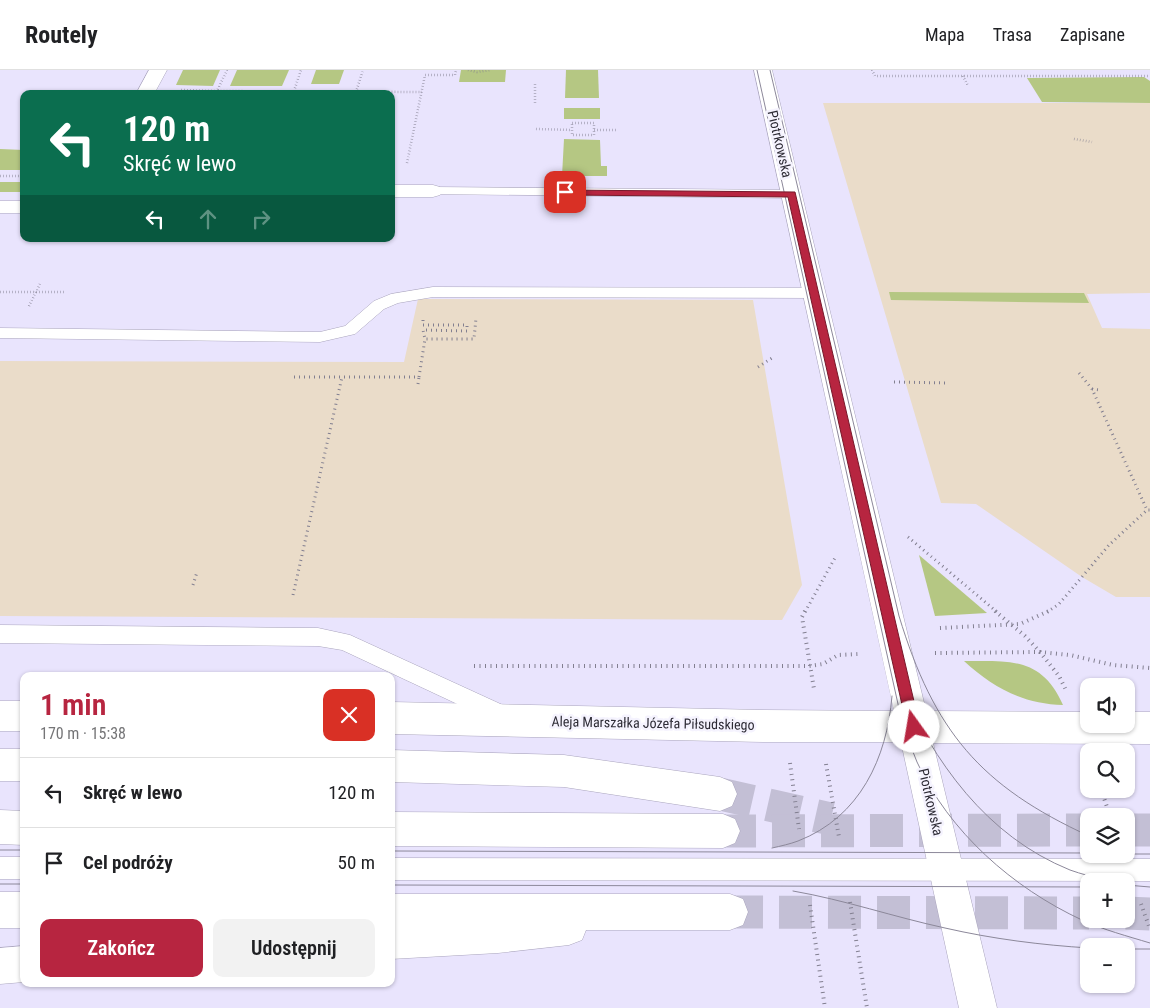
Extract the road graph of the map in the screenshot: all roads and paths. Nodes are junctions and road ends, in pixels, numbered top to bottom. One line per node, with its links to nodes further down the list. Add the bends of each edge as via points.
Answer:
1 (158, 70): 14 (main road)
2 (226, 70): 15 (path)
3 (302, 70): 16 (path)
4 (363, 70): 17 (path)
5 (456, 70): 19 (path, via 455,75 425,75)
6 (468, 70): 7 (path)
7 (491, 70)
8 (763, 70): 30 (main road, Piotrkowska)
9 (872, 70): 10 (path, via 875,76)
10 (963, 76): 11 (path); 13 (path)
11 (1150, 76)
12 (535, 84): 20 (path)
13 (968, 86)
14 (147, 90)
15 (217, 90)
16 (295, 90)
17 (357, 90)
18 (395, 92): 19 (path)
19 (422, 92): 31 (path)
20 (535, 102)
21 (536, 129): 22 (path)
22 (572, 130): 23 (path, via 572,135 594,135); 23 (path, via 572,122 580,122 594,123)
23 (594, 130): 24 (path)
24 (618, 130)
25 (1074, 139): 26 (path)
26 (1092, 142)
27 (0, 176): 28 (path)
28 (20, 176)
29 (433, 191): 30 (lane); 31 (main road)
30 (792, 194): 36 (main road, Piotrkowska)
31 (395, 200)
32 (0, 207): 33 (main road)
33 (20, 207)
34 (0, 292): 35 (path)
35 (64, 292)
36 (814, 292): 41 (lane, via 426,292 379,305 350,330 320,337); 75 (main road, Piotrkowska)
37 (424, 319): 42 (path, via 422,325 467,325 467,330 423,330)
38 (467, 319): 39 (path)
39 (476, 319)
40 (476, 326): 42 (path, via 474,339)
41 (0, 333)
42 (425, 339): 48 (path)
43 (772, 358): 44 (path)
44 (758, 368)
45 (1079, 373): 52 (path)
46 (294, 377): 47 (path)
47 (342, 377): 48 (path); 59 (path)
48 (419, 377): 51 (path)
49 (894, 382): 50 (path)
50 (949, 383)
51 (418, 384)
52 (1092, 389): 53 (path); 54 (path)
53 (1100, 390)
54 (1149, 510): 60 (path, via 1110,545 1059,604 1041,616)
55 (902, 532): 60 (path)
56 (840, 550): 67 (path, via 802,617)
57 (197, 572): 58 (path)
58 (193, 585)
59 (293, 595)
60 (1010, 624): 61 (path); 63 (path)
61 (940, 628)
62 (0, 634): 74 (lane, via 318,637 343,641)
63 (1040, 652): 65 (path); 68 (path); 70 (path)
64 (848, 654): 67 (path)
65 (957, 654)
66 (465, 666): 67 (path)
67 (809, 666): 69 (path)
68 (1150, 668)
69 (814, 691)
70 (1069, 698)
71 (0, 716): 72 (main road)
72 (20, 716)
73 (395, 718): 74 (main road, Aleja Marszałka Józefa Piłsudskiego)
74 (513, 720): 75 (main road, Aleja Marszałka Józefa Piłsudskiego)
75 (914, 727): 76 (main road, Aleja Marszałka Józefa Piłsudskiego); 92 (main road, Piotrkowska)
76 (1150, 728)
77 (790, 760): 87 (path)
78 (826, 761): 83 (path)
79 (0, 765): 80 (main road)
80 (20, 765)
81 (395, 766): 82 (main road, via 564,772)
82 (720, 794)
83 (834, 808)
84 (0, 828): 85 (main road)
85 (20, 828)
86 (395, 829): 88 (main road)
87 (799, 829)
88 (723, 830)
89 (0, 868): 90 (lane)
90 (20, 868)
91 (395, 869): 92 (lane)
92 (946, 870): 93 (lane); 108 (main road, Piotrkowska)
93 (1150, 870)
94 (1139, 900): 102 (path)
95 (810, 905): 106 (path)
96 (0, 910): 97 (main road)
97 (20, 910)
98 (395, 912): 99 (main road)
99 (672, 912): 100 (main road); 103 (main road, via 508,934)
100 (730, 912)
101 (852, 914): 107 (path)
102 (1150, 929)
103 (395, 941)
104 (20, 964): 105 (main road)
105 (0, 966)
106 (825, 1008)
107 (867, 1008)
108 (978, 1008)

